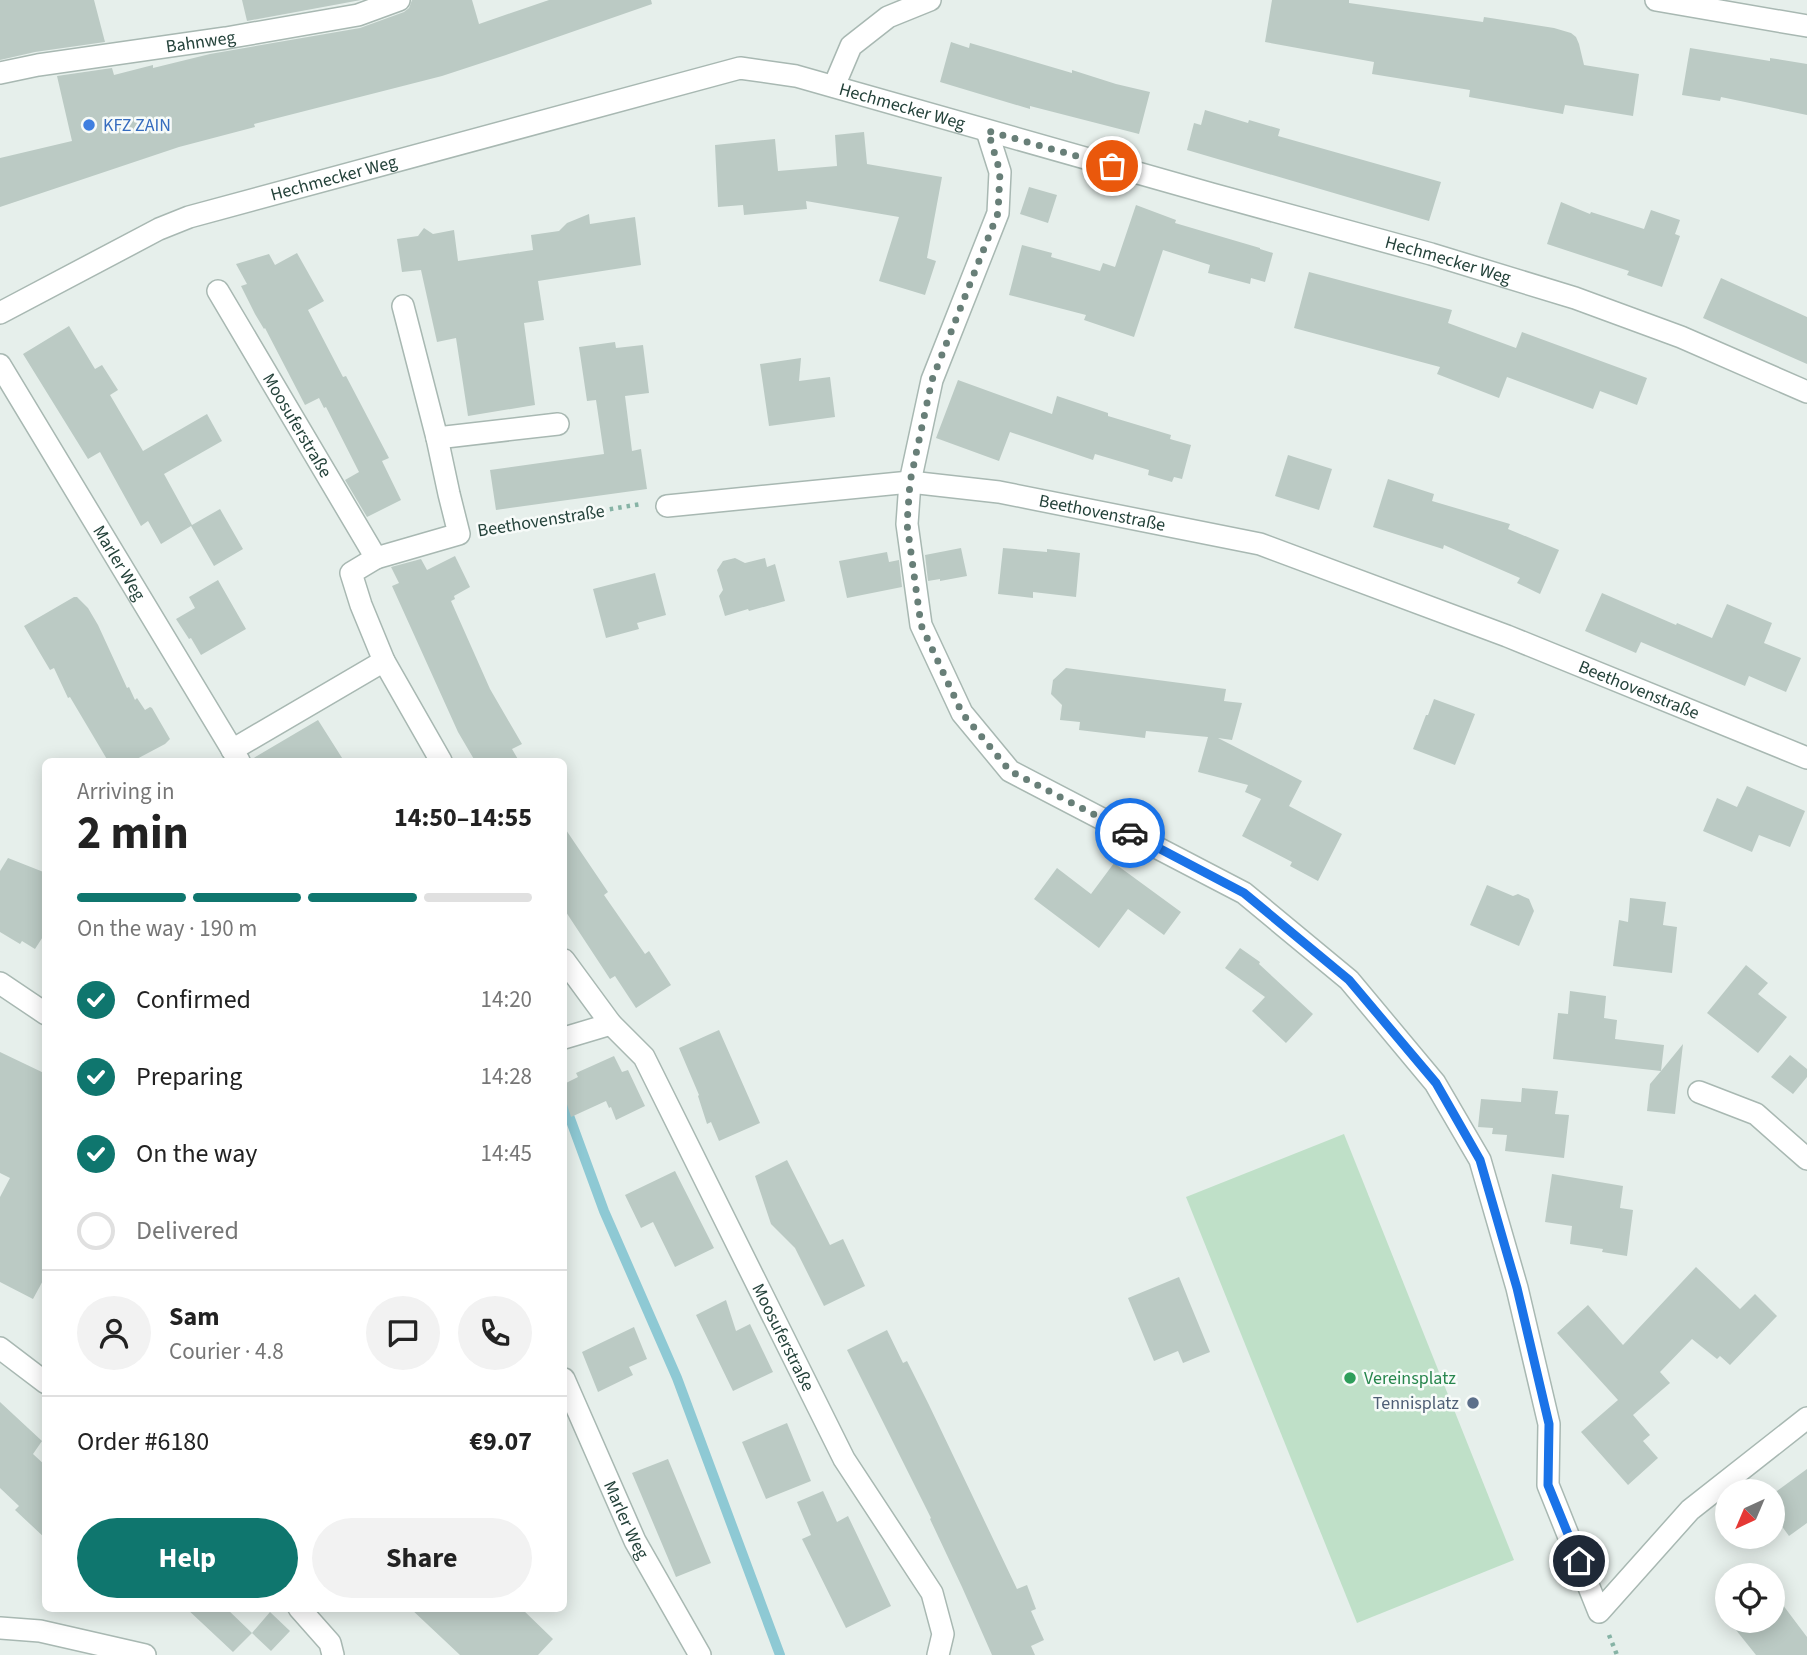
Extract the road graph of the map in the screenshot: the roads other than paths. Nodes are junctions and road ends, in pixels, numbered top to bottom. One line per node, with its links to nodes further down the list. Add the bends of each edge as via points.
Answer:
1 (399, 0): 5 (street, Bahnweg, via 358,15)
2 (930, 0): 6 (street, via 888,17 851,46)
3 (1656, 0): 4 (street)
4 (1807, 26)
5 (0, 73)
6 (834, 86): 7 (street, Hechmecker Weg); 10 (street, Hechmecker Weg, via 740,68 221,207 159,229)
7 (988, 131): 12 (street, Hechmecker Weg, via 1575,298 1681,337); 15 (street, via 1000,172 998,213 932,380)
8 (218, 291): 17 (street, Moosuferstraße)
9 (404, 306): 14 (street, Beethovenstraße)
10 (0, 313)
11 (0, 365): 19 (street, Marler Weg)
12 (1807, 392)
13 (558, 424): 14 (street)
14 (437, 438): 17 (street, Beethovenstraße, via 459,534)
15 (910, 482): 16 (street, Beethovenstraße); 21 (street, Beethovenstraße, via 999,492 1260,544 1507,636); 32 (street, via 907,524 921,625 962,713 1010,771 1244,893 1349,980 1436,1083 1480,1160 1549,1424 1548,1485 1599,1612 1690,1510)
16 (667, 506)
17 (376, 558): 18 (street, via 351,573)
18 (384, 661): 19 (street); 20 (street)
19 (236, 756)
20 (439, 758)
21 (1807, 758)
22 (567, 964): 25 (street, Moosuferstraße)
23 (0, 983): 24 (street)
24 (42, 1011)
25 (611, 1024): 26 (street); 38 (street, Moosuferstraße, via 644,1057 844,1459 932,1593 943,1634)
26 (567, 1037)
27 (1699, 1093): 28 (street, via 1756,1114)
28 (1807, 1159)
29 (0, 1348): 30 (street)
30 (42, 1379)
31 (567, 1386): 37 (street, Marler Weg, via 635,1541)
32 (1807, 1418)
33 (303, 1612): 36 (street, via 330,1643)
34 (0, 1628): 35 (street, via 40,1631)
35 (145, 1655)
36 (333, 1655)
37 (700, 1655)
38 (938, 1655)

